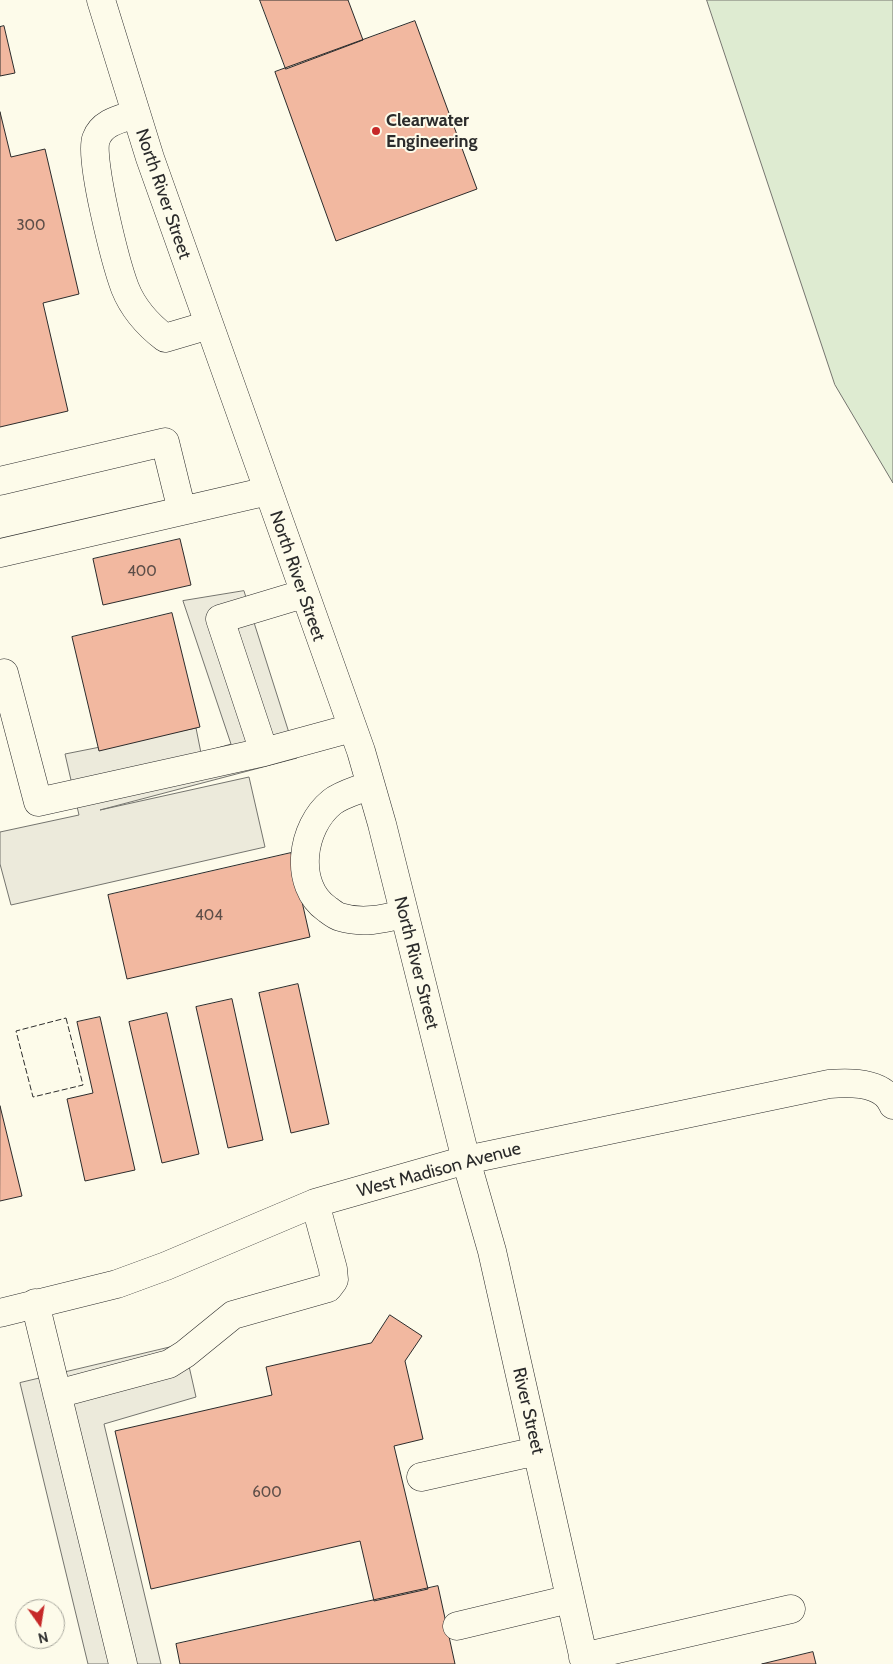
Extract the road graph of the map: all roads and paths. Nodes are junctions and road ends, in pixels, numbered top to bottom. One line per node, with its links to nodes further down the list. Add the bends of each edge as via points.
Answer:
1 (101, 0): 2 (street, North River Street)
2 (136, 114): 3 (street, North River Street); 3 (street, via 106,124 96,138 94,155 126,289 140,314 165,338)
3 (209, 324): 5 (street, North River Street)
4 (0, 480): 6 (street, via 165,442)
5 (268, 492): 6 (street); 8 (street, North River Street)
6 (182, 511): 7 (street)
7 (0, 551)
8 (303, 594): 10 (street, North River Street); 11 (street, via 220,619)
9 (4, 673): 11 (street, via 38,802)
10 (352, 728): 11 (street); 12 (street, North River Street)
11 (264, 752)
12 (370, 785): 13 (street, North River Street); 13 (street, via 332,802 312,827 305,852 306,881 317,902 339,917 373,922)
13 (404, 914): 15 (street, North River Street)
14 (891, 1101): 15 (street, West Madison Avenue, via 873,1088 860,1084 829,1084)
15 (466, 1160): 16 (street, West Madison Avenue); 20 (street, River Street, via 492,1251)
16 (315, 1203): 17 (street, West Madison Avenue, via 117,1284); 19 (street, via 333,1269 334,1280 328,1288 233,1315 169,1364)
17 (35, 1303): 18 (street, West Madison Avenue); 19 (street)
18 (0, 1312)
19 (57, 1394): 26 (street)
20 (537, 1451): 21 (street); 22 (street, River Street)
21 (421, 1477)
22 (570, 1599): 24 (street); 25 (street, River Street)
23 (791, 1609): 25 (street)
24 (457, 1626)
25 (584, 1660)
26 (123, 1664)

